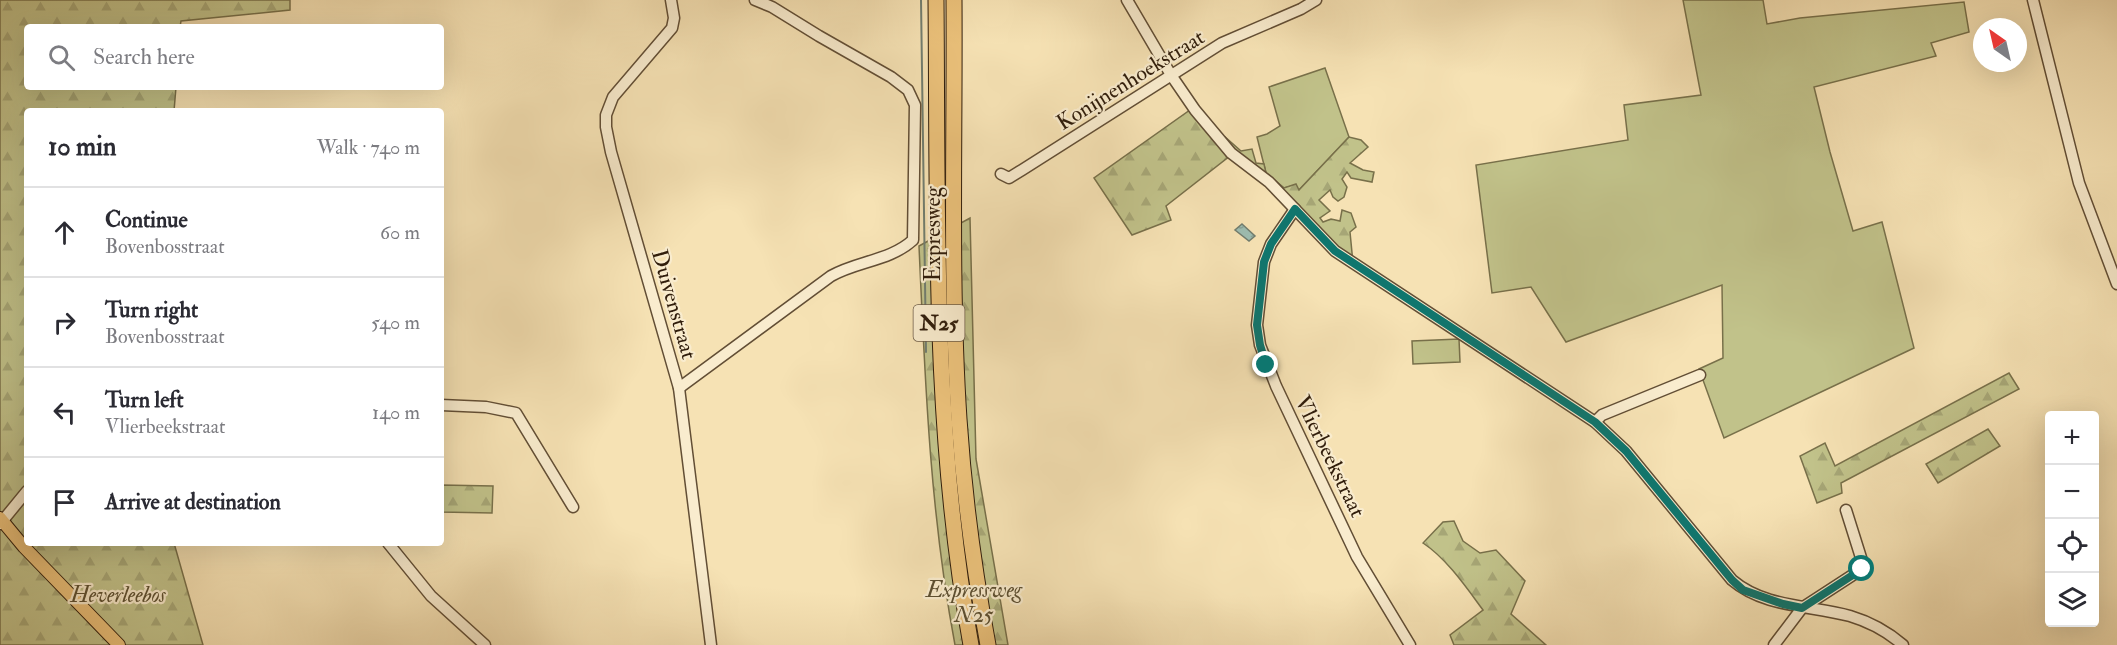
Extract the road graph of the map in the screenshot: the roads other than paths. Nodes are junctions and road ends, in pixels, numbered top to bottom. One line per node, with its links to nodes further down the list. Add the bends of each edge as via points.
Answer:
1 (671, 0): 13 (street, Duivenstraat, via 672,28 612,97 606,126)
2 (755, 0): 13 (street, via 908,90 915,105 915,230 913,240 904,249 831,276)
3 (936, 0): 25 (highway, Expresweg / N25, via 943,420 950,506)
4 (954, 0): 26 (highway, Expresweg / N25, via 959,418 974,563)
5 (1127, 0): 8 (street)
6 (1316, 0): 8 (street, Konijnenhoekstraat, via 1222,43)
7 (2033, 0): 11 (street, via 2079,183)
8 (1171, 75): 9 (street, Konijnenhoekstraat, via 1009,178); 10 (street, via 1231,153 1269,182)
9 (1001, 174)
10 (1295, 209): 15 (street, via 1335,251); 27 (street, Vlierbeekstraat, via 1271,244 1264,262 1257,325 1260,345 1357,557)
11 (2117, 284)
12 (1700, 375): 15 (street, via 1602,415)
13 (678, 388): 24 (street, Duivenstraat)
14 (444, 405): 17 (street, via 516,413)
15 (1595, 422): 21 (street, via 1626,451 1743,590)
16 (24, 495): 19 (street)
17 (573, 507)
18 (1846, 510): 21 (street, via 1862,569)
19 (1, 522): 22 (main road)
20 (390, 546): 23 (street, via 431,596)
21 (1802, 608): 28 (street); 29 (street, via 1865,621)
22 (119, 645)
23 (485, 645)
24 (711, 645)
25 (971, 645)
26 (988, 645)
27 (1410, 645)
28 (1774, 645)
29 (1903, 645)

